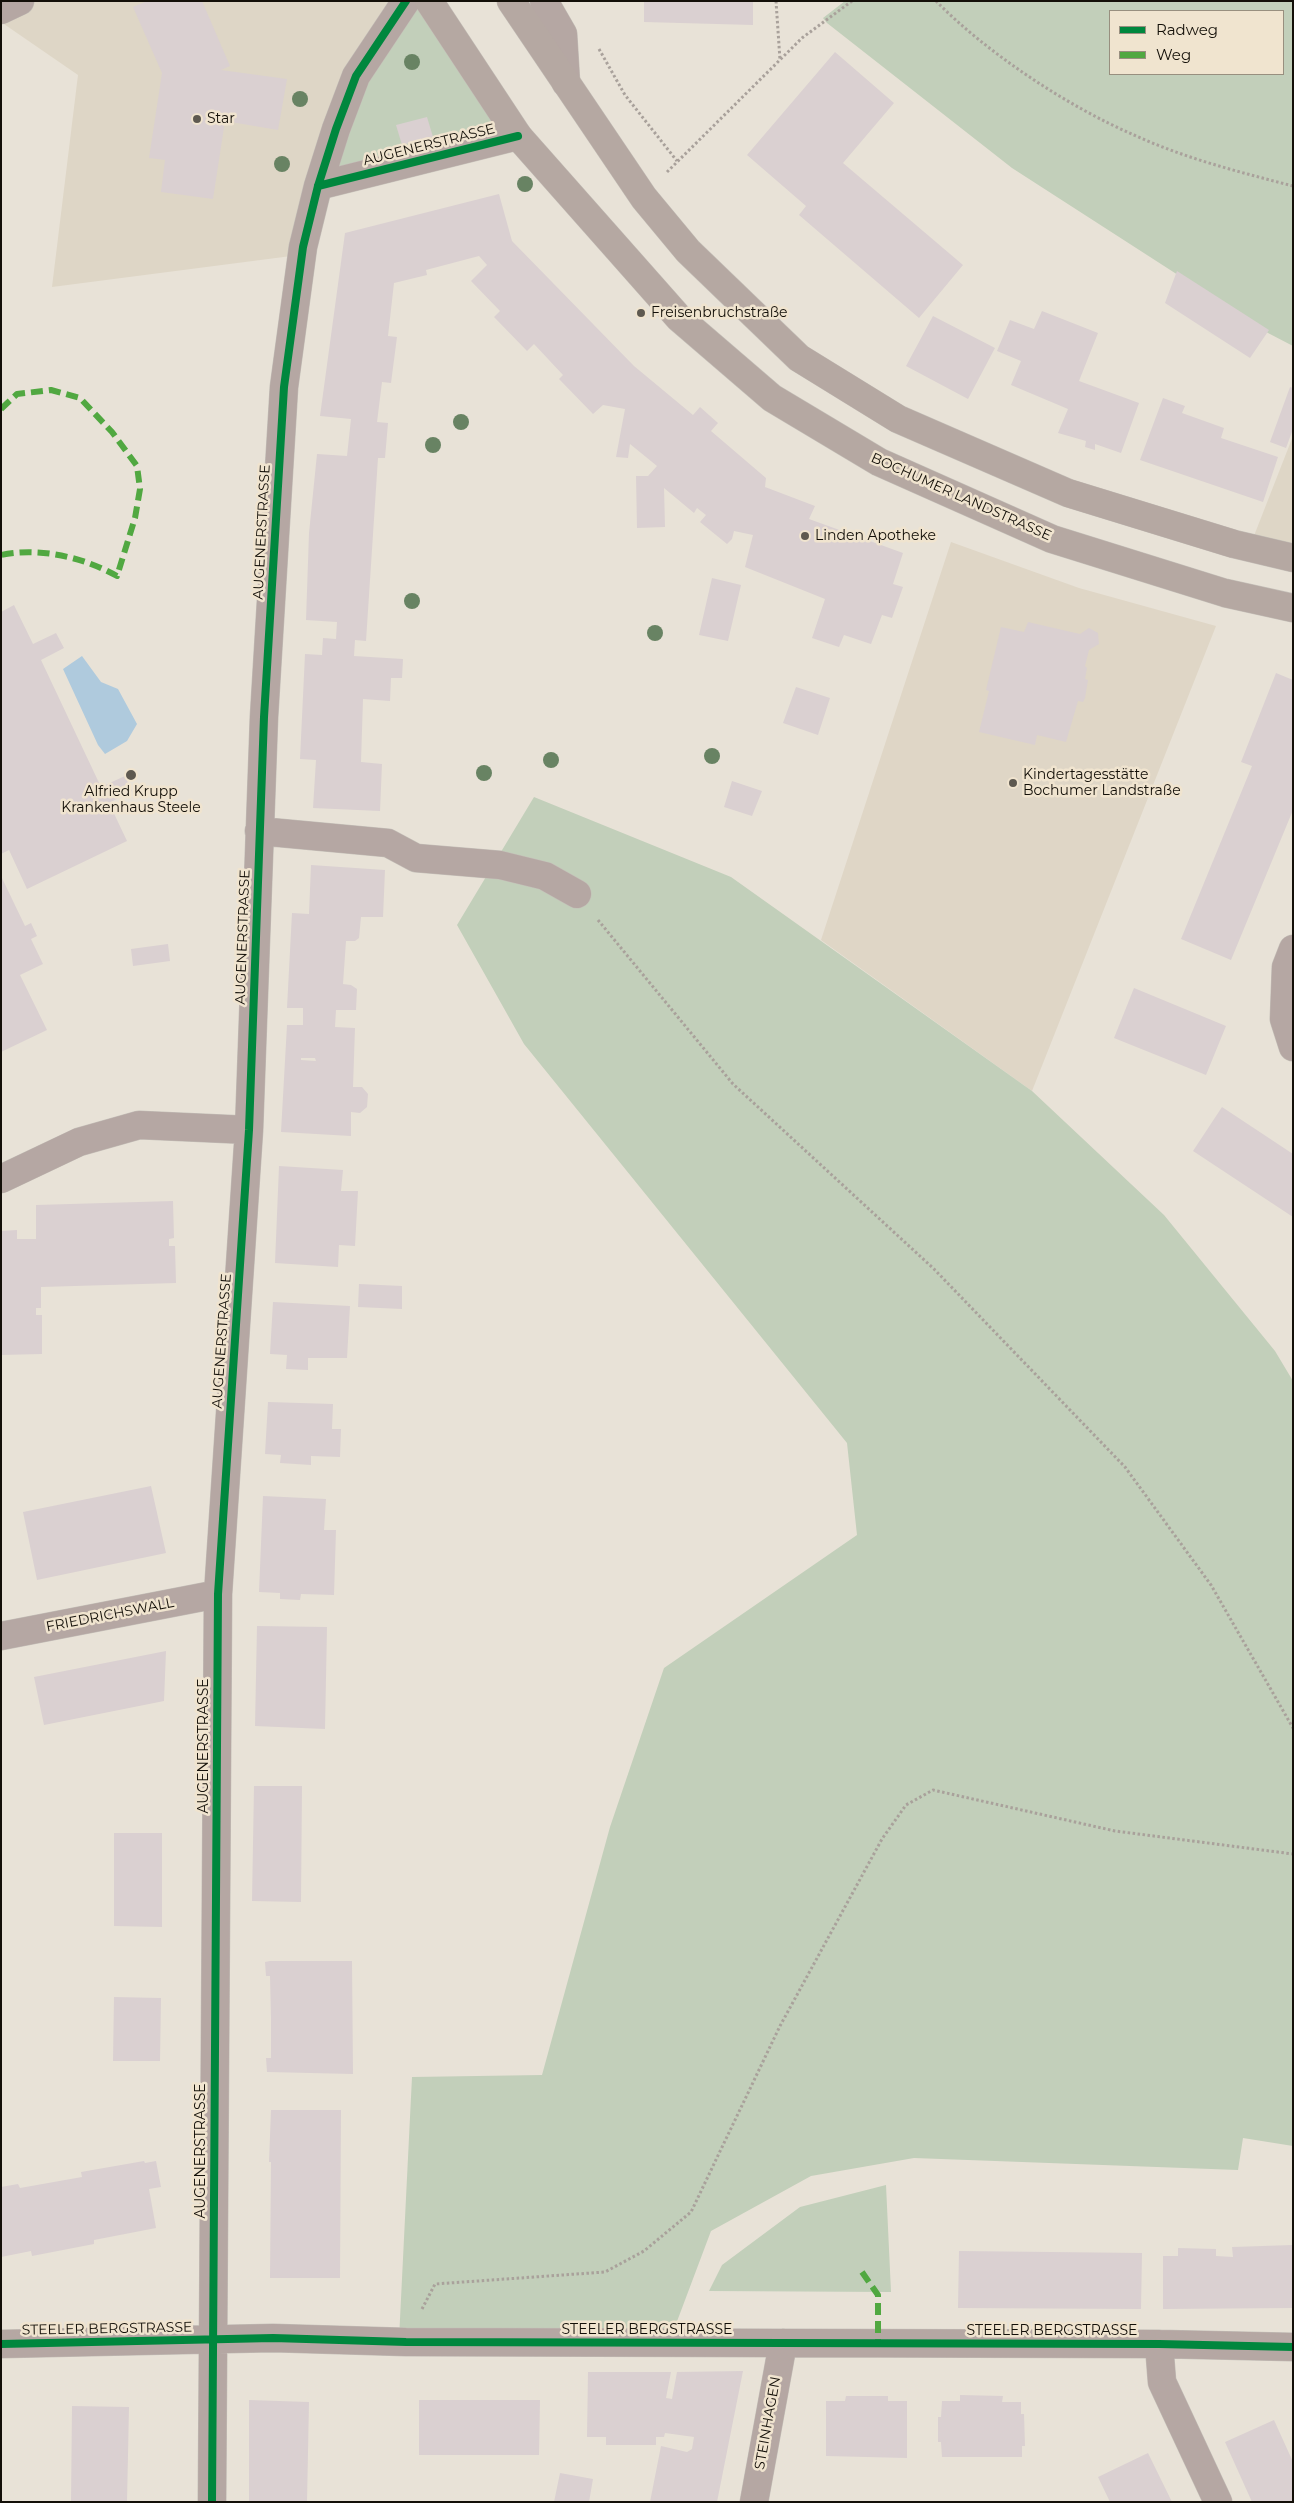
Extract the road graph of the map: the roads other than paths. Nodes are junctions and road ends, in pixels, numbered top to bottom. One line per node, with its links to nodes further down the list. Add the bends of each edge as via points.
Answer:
1 (20, 1): 6 (street)
2 (406, 1): 9 (street, AUGENERSTRASSE, via 356,76)
3 (429, 1): 8 (main road, BOCHUMER LANDSTRASSE)
4 (511, 1): 7 (main road)
5 (544, 1): 7 (street, via 563,34)
6 (1, 10)
7 (566, 83): 10 (main road, via 644,198 688,251 799,358 898,419 1068,493 1234,544)
8 (518, 136): 9 (street, AUGENERSTRASSE); 11 (main road, BOCHUMER LANDSTRASSE, via 679,318 772,398 879,462 1052,539 1225,593)
9 (318, 186): 12 (street, AUGENERSTRASSE, via 303,247 284,387)
10 (1293, 558)
11 (1293, 608)
12 (259, 831): 13 (street, via 388,843 416,858 500,865 546,876); 16 (street, AUGENERSTRASSE)
13 (577, 894)
14 (1293, 949): 15 (street, via 1286,967 1284,1020)
15 (1293, 1047)
16 (248, 1130): 17 (street, via 139,1125 79,1142); 18 (street, AUGENERSTRASSE)
17 (1, 1179)
18 (218, 1594): 19 (street, FRIEDRICHSWALL); 20 (street, AUGENERSTRASSE)
19 (1, 1636)
20 (214, 2339): 21 (street, STEELER BERGSTRASSE); 22 (street, STEELER BERGSTRASSE); 25 (street, AUGENERSTRASSE)
21 (1, 2344)
22 (783, 2344): 23 (street, STEELER BERGSTRASSE); 26 (street, STEINHAGEN)
23 (1159, 2344): 24 (street, STEELER BERGSTRASSE); 27 (street, via 1162,2382)
24 (1293, 2347)
25 (212, 2502)
26 (754, 2502)
27 (1218, 2502)

